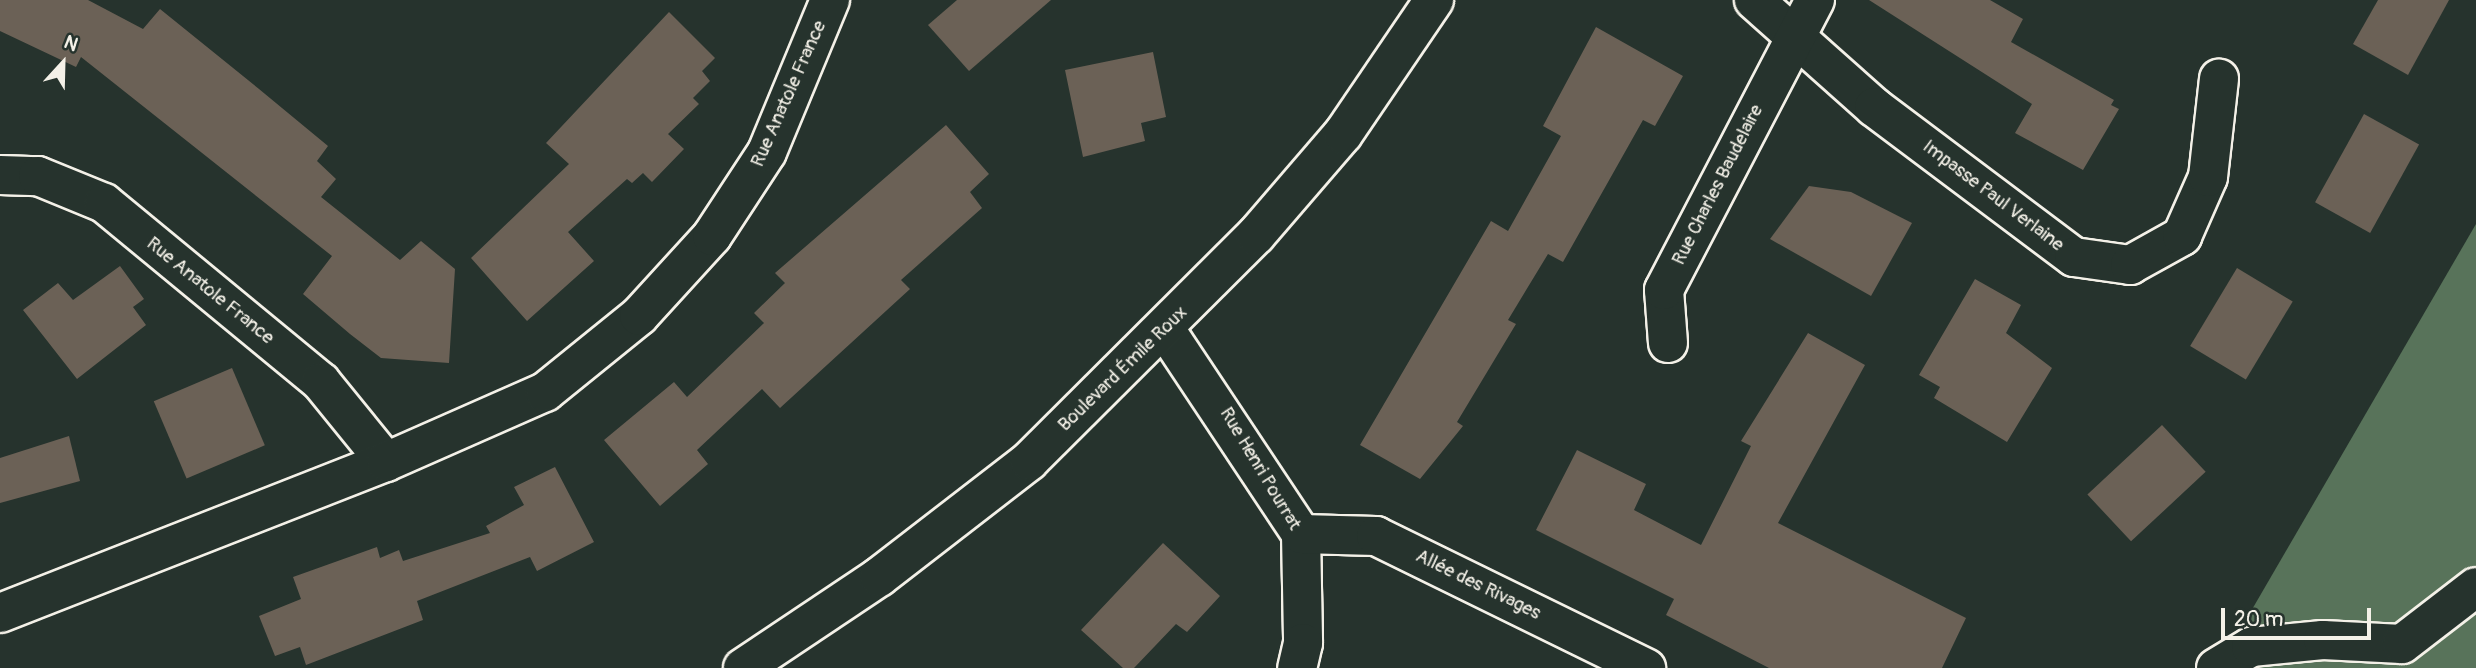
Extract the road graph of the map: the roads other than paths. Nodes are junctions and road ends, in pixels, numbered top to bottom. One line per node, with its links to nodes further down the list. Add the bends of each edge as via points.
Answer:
1 (830, 0): 9 (street, Rue Anatole France, via 767,152 712,236 639,316 545,392)
2 (1434, 0): 7 (street, Boulevard Émile Roux, via 1343,134)
3 (1754, 0): 4 (street)
4 (1806, 16): 5 (street, Impasse Paul Verlaine, via 1874,107 2074,257 2130,265 2182,236 2208,177); 8 (street, Rue Charles Baudelaire, via 1664,290)
5 (2220, 79)
6 (0, 175): 9 (street, Rue Anatole France, via 38,176 104,203 321,382)
7 (1165, 329): 10 (street, Rue Henri Pourrat); 13 (street, Boulevard Émile Roux, via 1029,461 879,577)
8 (1668, 344)
9 (386, 462): 12 (street, Rue Anatole France)
10 (1301, 534): 14 (street, Rue Henri Pourrat, via 1303,643); 15 (street, Allée des Rivages, via 1376,536)
11 (2476, 587): 16 (street, via 2402,645 2323,640 2251,646)
12 (0, 613)
13 (743, 668)
14 (1297, 668)
15 (1646, 668)
16 (2217, 668)

